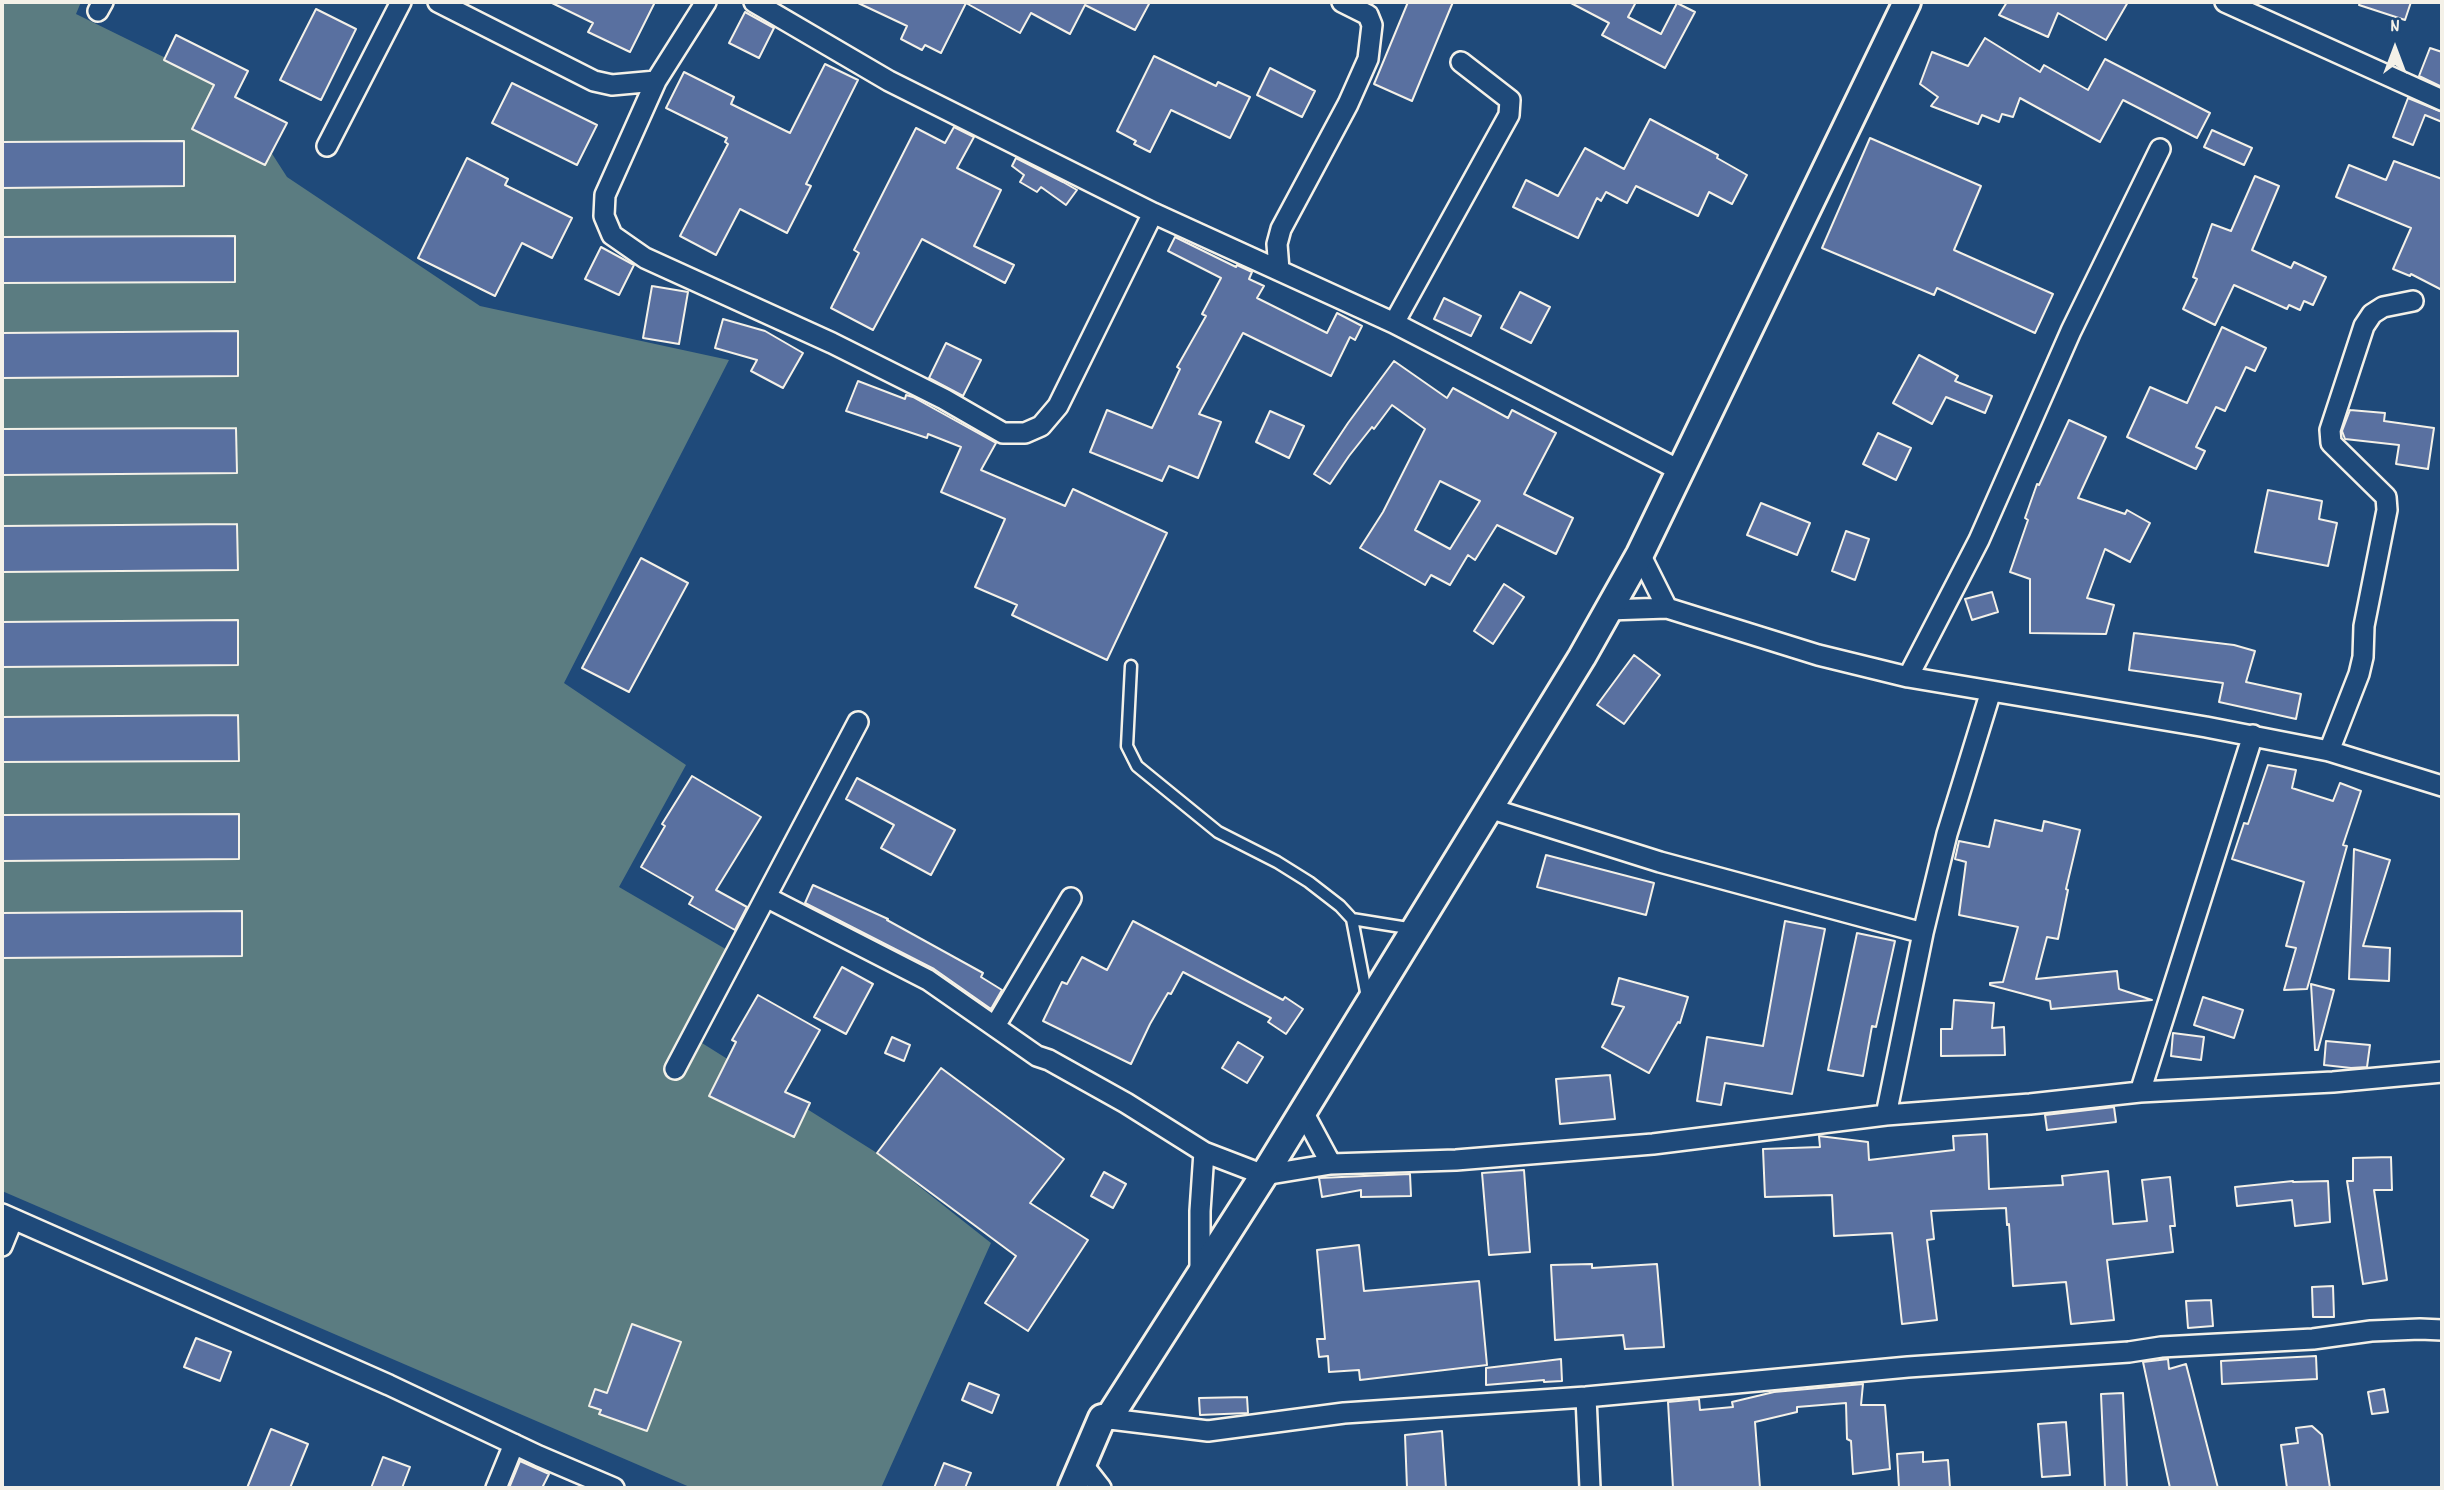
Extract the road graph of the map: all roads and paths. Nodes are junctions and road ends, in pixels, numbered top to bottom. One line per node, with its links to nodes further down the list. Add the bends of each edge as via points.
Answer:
1 (401, 2): 11 (street)
2 (438, 2): 9 (street, via 594,81 612,85)
3 (706, 2): 9 (street)
4 (754, 2): 13 (street, via 890,81)
5 (1342, 2): 14 (street, via 1368,15 1372,25 1368,59 1281,229)
6 (1907, 2): 17 (main road)
7 (2225, 2): 10 (street)
8 (1461, 62): 16 (street, via 1510,100 1509,115)
9 (656, 81): 13 (street, via 606,195 604,216 612,235 645,258 832,343 1003,433 1024,433 1041,426 1058,406)
10 (2442, 100)
11 (327, 146)
12 (2160, 149): 22 (street, via 2071,331 1979,540)
13 (1153, 214): 14 (street)
14 (1279, 270): 16 (street)
15 (2413, 301): 26 (street, via 2372,314 2330,430 2331,443 2386,497 2387,510 2359,674)
16 (1394, 323): 17 (street)
17 (1679, 470): 18 (main road)
18 (1640, 554): 19 (street); 20 (main road)
19 (1667, 608): 20 (street); 22 (street, via 1818,655)
20 (1608, 610): 28 (main road)
21 (1131, 666): 31 (lane, via 1127,746 1136,766 1218,832 1309,882)
22 (1908, 677): 23 (street)
23 (1991, 691): 25 (street); 33 (street, via 1947,834)
24 (858, 722): 29 (street)
25 (2253, 735): 26 (street); 38 (street)
26 (2329, 751): 27 (street)
27 (2442, 786)
28 (1489, 808): 32 (main road); 33 (street, via 1660,862)
29 (766, 897): 35 (street, via 928,980); 36 (street)
30 (1071, 898): 35 (street)
31 (1352, 919): 32 (lane); 34 (lane)
32 (1413, 929): 34 (main road)
33 (1923, 933): 40 (street)
34 (1368, 1003): 39 (main road)
35 (995, 1026): 41 (street, via 1037,1056 1126,1103)
36 (675, 1069)
37 (2442, 1072): 38 (street)
38 (2140, 1092): 40 (street)
39 (1301, 1110): 42 (street); 43 (main road)
40 (1886, 1115): 42 (street, via 1653,1144 1456,1160)
41 (1203, 1152): 43 (street); 46 (street)
42 (1331, 1164): 43 (street)
43 (1264, 1175): 46 (main road)
44 (7, 1217): 45 (street); 50 (street)
45 (2, 1246)
46 (1200, 1273): 49 (main road, via 1110,1416)
47 (2442, 1330): 48 (street, via 2161,1347)
48 (1586, 1396): 49 (street, via 1344,1413 1208,1432); 55 (street)
49 (1102, 1418): 51 (main road)
50 (514, 1444): 52 (street); 53 (street)
51 (1077, 1476): 54 (street)
52 (496, 1488)
53 (614, 1488)
54 (1101, 1488)
55 (1590, 1488)

